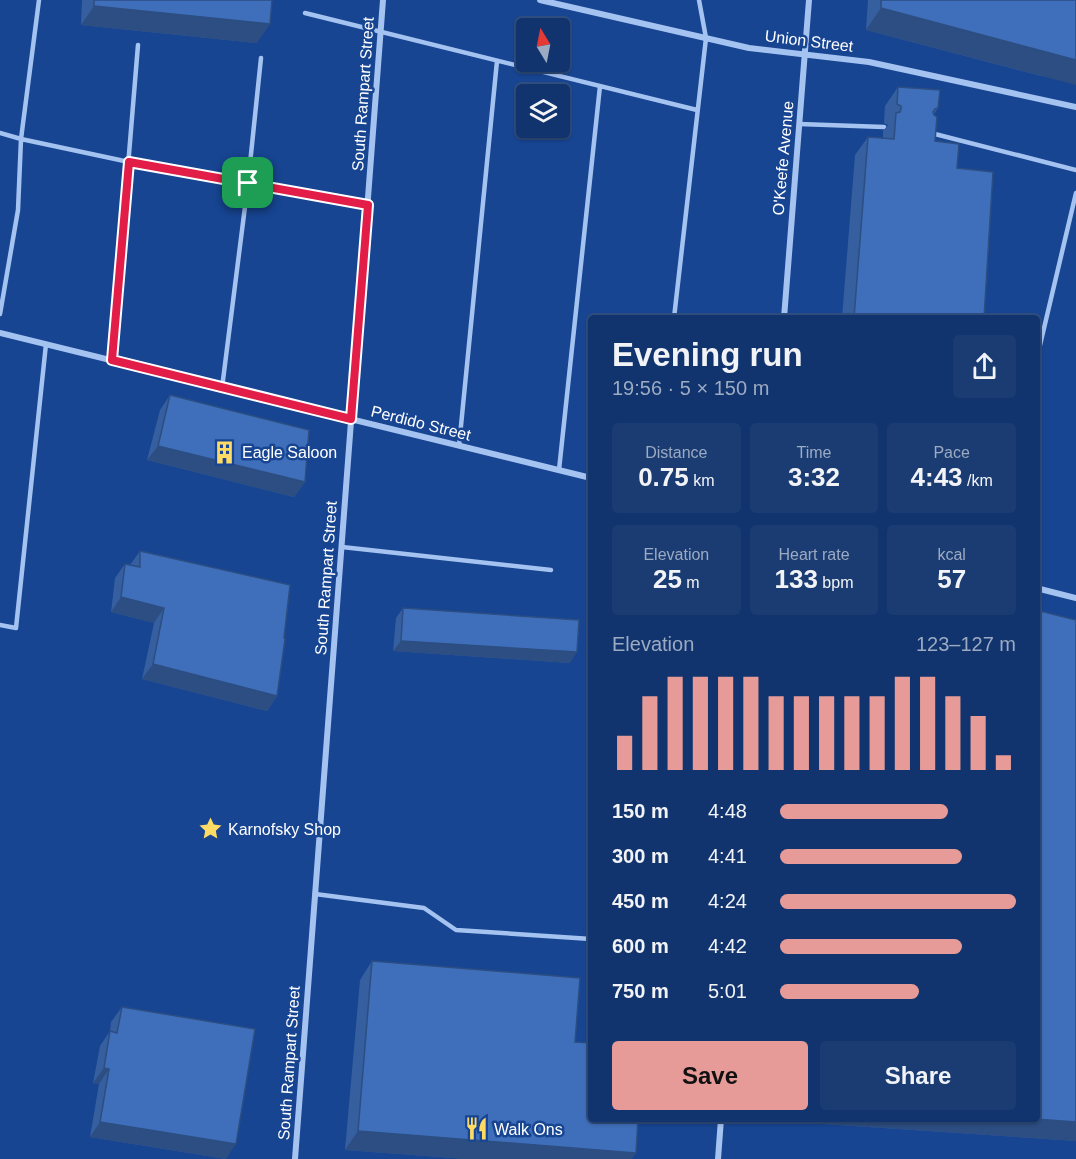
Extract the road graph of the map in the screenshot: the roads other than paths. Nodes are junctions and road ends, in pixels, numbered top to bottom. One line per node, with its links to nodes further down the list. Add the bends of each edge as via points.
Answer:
1 (39, 0): 20 (lane)
2 (383, 0): 7 (street, South Rampart Street)
3 (540, 0): 8 (street, Union Street)
4 (699, 0): 8 (lane)
5 (809, 0): 10 (street, O'Keefe Avenue)
6 (305, 13): 7 (lane)
7 (381, 32): 12 (lane); 25 (street, South Rampart Street)
8 (706, 38): 10 (street, Union Street, via 749,48); 15 (lane)
9 (138, 45): 21 (lane)
10 (805, 54): 14 (street, Union Street, via 869,62); 16 (street, O'Keefe Avenue)
11 (261, 58): 23 (lane)
12 (497, 61): 13 (lane); 35 (lane)
13 (600, 86): 15 (lane); 36 (lane)
14 (1076, 107)
15 (697, 110): 27 (lane)
16 (799, 124): 17 (lane); 28 (street, O'Keefe Avenue)
17 (884, 127)
18 (925, 131): 22 (lane)
19 (0, 133): 20 (lane)
20 (21, 139): 21 (lane); 26 (lane, via 18,210)
21 (129, 162): 23 (lane); 32 (lane)
22 (1076, 170)
23 (248, 183): 25 (lane); 33 (lane)
24 (1076, 194): 31 (lane)
25 (368, 205): 34 (street, South Rampart Street)
26 (0, 314)
27 (674, 315)
28 (784, 315)
29 (0, 333): 30 (street, Perdido Street)
30 (46, 344): 32 (street, Perdido Street); 42 (lane, via 16,628)
31 (1040, 345)
32 (112, 360): 33 (street, Perdido Street)
33 (222, 388): 34 (street, Perdido Street)
34 (351, 419): 35 (street, Perdido Street); 38 (street, South Rampart Street)
35 (459, 446): 36 (street, Perdido Street)
36 (559, 470): 37 (street, Perdido Street)
37 (588, 477)
38 (342, 547): 39 (lane); 43 (street, South Rampart Street)
39 (551, 570)
40 (1040, 589): 41 (street)
41 (1076, 598)
42 (0, 626)
43 (315, 894): 44 (lane, via 424,908 456,930); 46 (street, South Rampart Street)
44 (588, 939)
45 (721, 1122): 47 (street)
46 (295, 1159)
47 (718, 1159)

